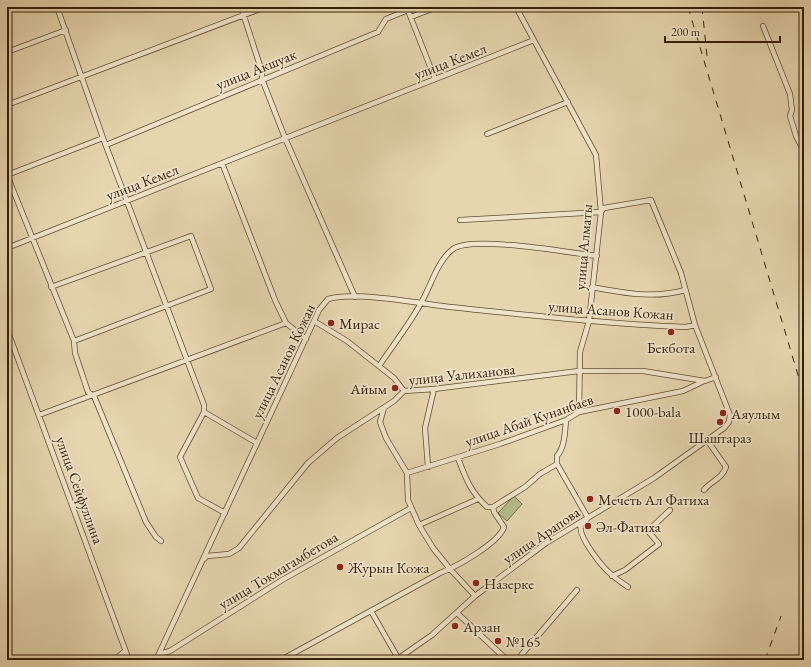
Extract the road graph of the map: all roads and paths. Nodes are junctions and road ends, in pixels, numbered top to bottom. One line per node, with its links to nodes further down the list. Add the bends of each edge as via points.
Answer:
1 (57, 7): 10 (street)
2 (241, 7): 7 (street)
3 (265, 7): 7 (street)
4 (437, 7): 8 (street)
5 (516, 7): 11 (street)
6 (407, 8): 8 (street); 14 (street, улица Акшуак, via 386,19 378,32)
7 (244, 15): 13 (street); 14 (street)
8 (412, 17): 15 (street)
9 (763, 26): 22 (street, via 790,94 790,116)
10 (66, 30): 12 (street); 13 (street)
11 (534, 40): 15 (street, улица Кемел); 16 (street)
12 (7, 52)
13 (81, 77): 17 (street); 19 (street)
14 (262, 79): 20 (street); 21 (street, улица Акшуак)
15 (435, 79): 20 (street, улица Кемел)
16 (568, 102): 18 (street); 25 (street, улица Алматы, via 596,155)
17 (7, 105)
18 (487, 134)
19 (103, 138): 21 (street); 27 (street, via 7,175)
20 (285, 138): 23 (street, улица Кемел); 34 (street)
21 (106, 145): 24 (street)
22 (803, 149)
23 (222, 162): 24 (street, улица Кемел); 39 (street)
24 (127, 200): 27 (street, улица Кемел); 29 (street)
25 (601, 212): 26 (street); 30 (street, улица Алматы); 33 (street, via 604,208 651,200 681,273)
26 (460, 220)
27 (32, 238): 28 (street, улица Кемел); 31 (street)
28 (7, 248)
29 (146, 252): 31 (street); 36 (street); 36 (street, via 191,236 211,289)
30 (597, 256): 32 (street, улица Алматы); 35 (street, via 466,243 454,248 445,257)
31 (51, 287): 43 (street)
32 (592, 287): 33 (street, via 648,295 672,294); 38 (street, улица Алматы)
33 (685, 290): 40 (street)
34 (355, 297): 35 (street, улица Асанов Кожан); 37 (street, улица Асанов Кожан, via 328,299)
35 (421, 304): 38 (street, улица Асанов Кожан); 45 (street)
36 (167, 306): 43 (street); 44 (street)
37 (314, 321): 42 (street, улица Асанов Кожан); 45 (street, via 347,341)
38 (589, 321): 40 (street, улица Асанов Кожан, via 682,327); 46 (street, улица Алматы, via 580,352)
39 (286, 323): 42 (street); 44 (street)
40 (695, 325): 47 (street)
41 (7, 329): 55 (street, улица Сейфуллина)
42 (306, 339): 58 (street, улица Асанов Кожан)
43 (74, 341): 51 (street, via 75,353 88,392)
44 (188, 360): 51 (street); 53 (street, via 204,405)
45 (379, 366): 50 (street, via 399,383)
46 (579, 371): 48 (street, улица Уалиханова, via 643,371); 49 (street, улица Уалиханова); 54 (street, улица Алматы)
47 (716, 377): 48 (street, улица Уалиханова); 57 (street, улица Арапова, via 730,415 729,422 724,428)
48 (705, 381): 54 (street, улица Абай Кунанбаев, via 683,391)
49 (434, 389): 50 (street, улица Уалиханова); 61 (street, via 425,428)
50 (404, 391): 52 (street, улица Уалиханова)
51 (94, 396): 55 (street); 71 (street, via 146,522)
52 (385, 407): 62 (street, via 380,422 382,430); 72 (street, улица Уалиханова, via 337,438 308,463 239,548 229,554 207,556)
53 (204, 412): 58 (street); 68 (street, via 180,456 198,498)
54 (579, 412): 56 (street, улица Абай Кунанбаев)
55 (39, 415): 80 (street, улица Сейфуллина)
56 (566, 420): 59 (street, улица Абай Кунанбаев); 60 (street, via 565,436 557,456)
57 (707, 440): 63 (street, via 726,468 719,478); 69 (street, улица Арапова, via 654,478)
58 (257, 444): 68 (street, улица Асанов Кожан)
59 (458, 458): 61 (street, улица Абай Кунанбаев); 64 (street, via 469,486)
60 (558, 464): 65 (street); 69 (street)
61 (428, 467): 62 (street, улица Абай Кунанбаев)
62 (407, 473): 66 (street, via 408,500)
63 (704, 490)
64 (478, 499): 65 (street, via 487,507); 70 (street)
65 (493, 507): 73 (street, via 503,523 503,530 488,545)
66 (411, 508): 70 (street); 81 (street, улица Токмагамбетова, via 282,580 170,650)
67 (670, 510): 74 (street, via 648,531 659,544 625,570)
68 (225, 513): 72 (street, улица Асанов Кожан)
69 (588, 518): 74 (street, via 581,525 580,533); 77 (street, улица Арапова, via 546,543)
70 (419, 525): 73 (street)
71 (161, 541)
72 (203, 559): 81 (street, улица Асанов Кожан)
73 (450, 570): 77 (street); 78 (street, via 440,573)
74 (612, 576): 75 (street)
75 (628, 587)
76 (577, 590): 88 (street)
77 (475, 596): 79 (street, улица Арапова)
78 (371, 612): 82 (street); 86 (street)
79 (457, 613): 82 (street, улица Арапова, via 432,635); 87 (street)
80 (125, 651): 83 (street); 84 (street, улица Сейфуллина)
81 (159, 654): 85 (street, улица Асанов Кожан)
82 (397, 659)
83 (114, 660)
84 (129, 660)
85 (156, 660)
86 (281, 660)
87 (506, 660)
88 (517, 660)

